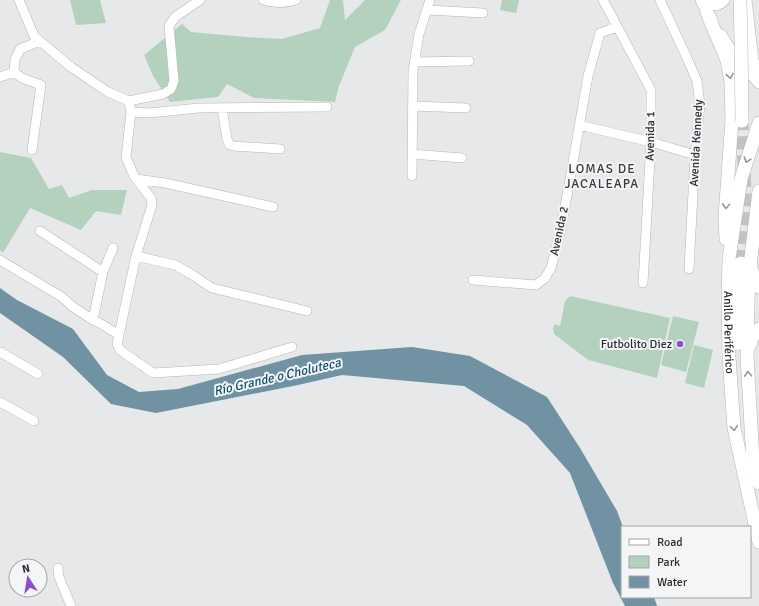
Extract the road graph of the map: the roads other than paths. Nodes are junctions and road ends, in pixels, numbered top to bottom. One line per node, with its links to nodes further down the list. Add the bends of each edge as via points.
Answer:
1 (19, 0): 17 (street, via 34,36)
2 (200, 0): 24 (street, via 175,17 169,26 174,81 171,89 163,94)
3 (263, 0): 4 (street, via 275,3)
4 (296, 0)
5 (430, 0): 13 (street)
6 (603, 0): 16 (street, Avenida 1)
7 (660, 0): 37 (street, Avenida Kennedy, via 697,81 700,104)
8 (701, 0): 15 (main road)
9 (704, 0): 10 (main road, via 714,5 721,4)
10 (724, 0)
11 (740, 0): 30 (highway, bridge)
12 (746, 0): 21 (main road, via 753,61)
13 (428, 10): 14 (street); 19 (street, via 419,34)
14 (483, 13)
15 (707, 13): 23 (main road, via 730,49); 47 (highway, one-way to 47, via 728,60 731,82 732,119 725,216 726,238)
16 (617, 27): 32 (street, Avenida 2, via 600,33 588,76); 33 (street, Avenida 1, via 651,90)
17 (40, 41): 20 (street, via 20,49 15,60); 24 (street, via 71,67 108,92)
18 (469, 61): 19 (street)
19 (415, 62): 25 (street)
20 (14, 72): 22 (street); 35 (street, via 41,85)
21 (759, 75)
22 (0, 77)
23 (759, 83)
24 (129, 101): 29 (street)
25 (412, 106): 28 (street); 36 (street)
26 (327, 107): 27 (street)
27 (222, 108): 29 (street); 34 (street, via 229,144)
28 (466, 108)
29 (131, 112): 40 (street, via 126,157)
30 (742, 121)
31 (759, 123): 47 (highway, Anillo Periférico, one-way to 47, via 741,179)
32 (579, 125): 33 (street); 50 (street, Avenida 2, via 560,228 551,268 545,278 536,285)
33 (651, 142): 37 (street); 51 (street, Avenida 1)
34 (280, 149)
35 (32, 150)
36 (412, 154): 38 (street); 39 (street)
37 (695, 155): 48 (street, Avenida Kennedy)
38 (462, 158)
39 (412, 176)
40 (136, 179): 42 (street); 45 (street, via 151,198 152,205)
41 (759, 191): 47 (highway, Anillo Periférico)
42 (273, 207)
43 (40, 231): 49 (street)
44 (113, 248): 49 (street)
45 (136, 256): 53 (street, via 175,265 212,288); 56 (street)
46 (0, 260): 54 (street, via 62,297)
47 (740, 263): 52 (main road); 59 (highway, Anillo Periférico, via 748,299); 63 (highway, via 737,358 739,396); 65 (highway, Anillo Periférico, one-way to 65, via 728,304 729,357 734,428)
48 (689, 270)
49 (103, 272): 54 (street)
50 (473, 280)
51 (643, 284)
52 (759, 288)
53 (307, 311)
54 (93, 320): 56 (street)
55 (759, 328): 59 (main road)
56 (119, 335): 57 (street, via 117,344 120,350 153,373 219,369)
57 (292, 347)
58 (0, 352): 60 (street)
59 (747, 356): 63 (highway, Anillo Periférico, one-way to 59)
60 (38, 374)
61 (0, 402): 62 (street)
62 (34, 421)
63 (753, 461): 64 (highway, Anillo Periférico)
64 (759, 482)
65 (759, 542)
66 (58, 568): 67 (street)
67 (71, 606)

